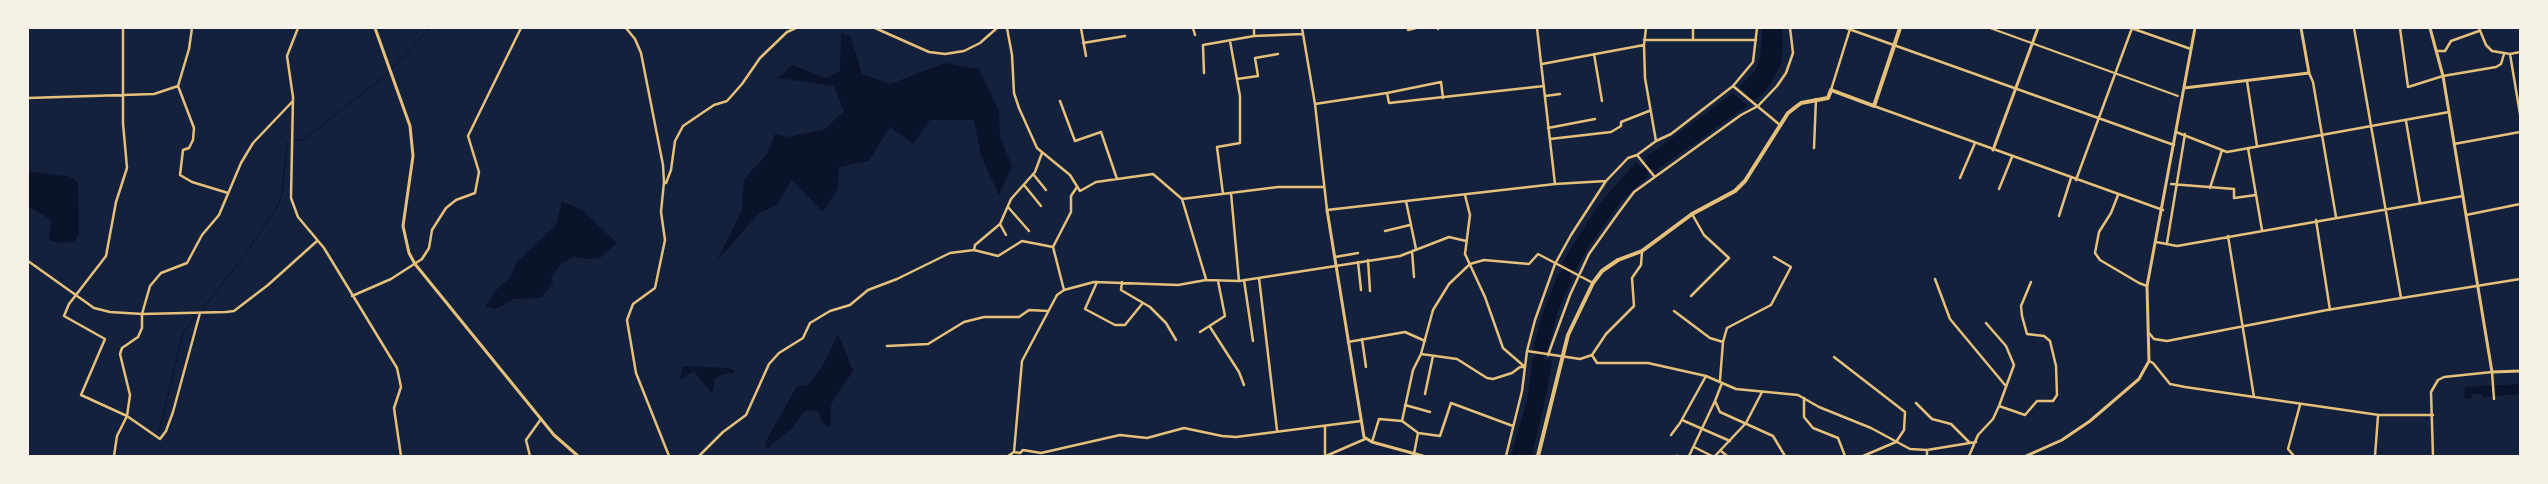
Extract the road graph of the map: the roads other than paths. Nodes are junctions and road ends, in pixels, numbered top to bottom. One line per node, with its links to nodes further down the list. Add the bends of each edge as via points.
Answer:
1 (123, 28): 68 (street)
2 (192, 28): 60 (street)
3 (298, 28): 74 (street, via 287,56)
4 (375, 28): 166 (street, via 410,126 413,156 403,226)
5 (521, 28): 166 (street, via 468,136 479,172 475,193 456,200 446,208 432,230 427,254)
6 (626, 28): 122 (street, via 641,53 663,165)
7 (796, 28): 122 (street, via 787,32 760,58 727,101 684,126 675,140 671,170)
8 (875, 28): 9 (street, via 928,52 955,54 980,42)
9 (997, 28)
10 (1007, 28): 103 (street, via 1014,93)
11 (1081, 28): 41 (street)
12 (1193, 28): 34 (street)
13 (1254, 28): 36 (street)
14 (1302, 28): 33 (street)
15 (1416, 28): 32 (street)
16 (1537, 28): 53 (street)
17 (1646, 28): 37 (street)
18 (1693, 28): 38 (street)
19 (1756, 28): 39 (street)
20 (1790, 28): 78 (street, via 1793,53 1786,73)
21 (1849, 28): 43 (street); 65 (street)
22 (1900, 28): 43 (main road)
23 (1990, 28): 42 (street)
24 (2038, 28): 42 (street)
25 (2131, 28): 45 (street); 55 (street)
26 (2195, 28): 45 (street)
27 (2301, 28): 56 (street)
28 (2354, 28): 87 (street)
29 (2400, 28): 57 (street, via 2408,86)
30 (2430, 28): 46 (street)
31 (2479, 29): 46 (street, via 2451,41 2445,51); 50 (street, via 2489,48)
32 (1408, 30)
33 (1303, 34): 36 (street); 77 (street)
34 (1194, 35)
35 (1125, 36): 41 (street)
36 (1254, 36): 40 (street)
37 (1644, 40): 38 (street); 44 (street)
38 (1693, 40): 39 (street)
39 (1756, 40): 62 (street, via 1753,62)
40 (1230, 41): 54 (street, via 1203,45); 58 (street)
41 (1083, 43): 52 (street)
42 (2032, 43): 55 (street); 63 (street)
43 (1894, 44): 63 (street); 79 (main road)
44 (1644, 45): 49 (street); 80 (street)
45 (2191, 49): 64 (street)
46 (2437, 51): 57 (street)
47 (2520, 52): 51 (street)
48 (1278, 54): 58 (street, via 1255,58 1258,76)
49 (1594, 54): 53 (street); 76 (street)
50 (2504, 54): 51 (street); 57 (street, via 2501,64 2496,67)
51 (2510, 54): 82 (street)
52 (1086, 56)
53 (1542, 64): 61 (street)
54 (1204, 73)
55 (2115, 73): 70 (street); 83 (street)
56 (2309, 74): 59 (street); 92 (street)
57 (2443, 76): 81 (street)
58 (1237, 79): 125 (street, via 1240,143 1217,147)
59 (2247, 81): 64 (street); 98 (street)
60 (178, 86): 68 (street, via 154,94); 123 (street, via 194,128 193,140 180,157 180,175 192,182)
61 (1544, 86): 69 (street); 72 (street)
62 (1733, 86): 78 (street); 94 (street, via 1671,134)
63 (2015, 88): 83 (street); 101 (street)
64 (2184, 88): 89 (street)
65 (1831, 90): 73 (main road, via 1828,98); 79 (main road)
66 (1387, 93): 72 (street, via 1389,103); 72 (street, via 1441,82); 77 (street)
67 (1560, 94): 69 (street)
68 (123, 96): 71 (street); 188 (street, via 127,168 116,202 106,256)
69 (1546, 96): 88 (street)
70 (2178, 96)
71 (28, 98)
72 (1443, 98)
73 (1816, 99): 86 (main road, via 1801,103 1788,113); 99 (street)
74 (293, 101): 123 (street, via 253,143); 151 (street, via 290,198 298,217)
75 (1060, 101): 110 (street, via 1075,141 1101,132)
76 (1602, 101)
77 (1315, 104): 118 (street)
78 (1758, 106): 86 (street); 107 (street)
79 (1874, 106): 95 (street)
80 (1649, 111): 93 (street, via 1621,122 1621,126 1611,132); 94 (street)
81 (2449, 112): 85 (street); 96 (street)
82 (2520, 114)
83 (2099, 118): 97 (street); 111 (street)
84 (1596, 119): 88 (street)
85 (2406, 121): 87 (street); 132 (street)
86 (1781, 126): 139 (main road, via 1735,190)
87 (2371, 126): 92 (street); 136 (street)
88 (1548, 128): 93 (street)
89 (2176, 132): 91 (street); 97 (street)
90 (2520, 132): 96 (street)
91 (2184, 134): 102 (street); 116 (street)
92 (2322, 136): 98 (street); 142 (street)
93 (1549, 140): 113 (street)
94 (1656, 141): 104 (street)
95 (1975, 143): 101 (street); 108 (street)
96 (2454, 144): 129 (street)
97 (2174, 145): 138 (street)
98 (2257, 146): 100 (street)
99 (1814, 148)
100 (2248, 148): 102 (street); 128 (street)
101 (1993, 150): 105 (street)
102 (2222, 150): 119 (street)
103 (1042, 154): 106 (street); 117 (street, via 1062,167)
104 (1637, 155): 107 (street); 112 (street, via 1628,158)
105 (2012, 157): 109 (street); 120 (street)
106 (1033, 174): 115 (street); 121 (street)
107 (1654, 176): 170 (street, via 1634,192 1619,212 1589,254)
108 (1960, 178)
109 (2070, 178): 111 (street); 141 (street)
110 (1117, 180): 117 (street, via 1096,182 1080,190); 130 (street, via 1153,174)
111 (2076, 180): 127 (street)
112 (1606, 182): 113 (street); 168 (street)
113 (1555, 184): 126 (street)
114 (2171, 184): 116 (street)
115 (1024, 185): 134 (street); 135 (street)
116 (2178, 185): 119 (street); 154 (street)
117 (1077, 187): 155 (street, via 1071,196 1072,212)
118 (1324, 187): 124 (street, via 1278,187); 137 (street)
119 (2210, 188): 128 (street, via 2234,190 2234,198)
120 (1999, 189)
121 (1046, 190)
122 (662, 191): 266 (street, via 665,240 658,280 655,288 633,304 627,320 636,373)
123 (228, 192): 197 (street, via 219,215 202,235 187,263 161,273 150,286)
124 (1231, 193): 125 (street); 176 (street)
125 (1223, 194): 130 (street)
126 (1465, 195): 131 (street); 152 (street, via 1470,215)
127 (2118, 195): 138 (street); 183 (street, via 2099,232 2095,253 2100,260 2139,284)
128 (2256, 195): 146 (street)
129 (2463, 196): 132 (street); 140 (street)
130 (1182, 199): 175 (street)
131 (1406, 201): 137 (street); 145 (street)
132 (2420, 203): 136 (street)
133 (2520, 204): 140 (street)
134 (1041, 206)
135 (1008, 207): 144 (street); 147 (street)
136 (2386, 209): 142 (street); 191 (street)
137 (1327, 210): 161 (street)
138 (2163, 210): 153 (street)
139 (1692, 214): 159 (main road); 190 (street, via 1704,235 1729,258)
140 (2466, 215): 184 (street)
141 (2058, 216)
142 (2336, 217): 143 (street)
143 (2316, 220): 146 (street); 193 (street)
144 (1000, 224): 149 (street); 156 (street, via 975,245)
145 (1410, 225): 148 (street); 157 (street)
146 (2262, 230): 150 (street)
147 (1029, 231)
148 (1385, 231)
149 (1006, 235)
150 (2228, 236): 154 (street, via 2177,246); 199 (street)
151 (317, 240): 189 (street); 196 (street, via 234,311)
152 (1466, 241): 157 (street, via 1449,237); 167 (street, via 1465,254)
153 (2156, 242): 154 (street); 183 (street)
154 (2167, 244)
155 (1053, 247): 156 (street, via 1022,241 998,256); 185 (street)
156 (974, 250): 267 (street, via 950,253 897,280 868,290 850,305 830,311 810,323 803,338 779,353 769,364 746,415)
157 (1416, 250): 158 (street)
158 (1412, 251): 163 (street); 171 (street)
159 (1642, 251): 182 (main road, via 1602,270); 215 (street, via 1641,266 1632,278 1634,306 1606,334)
160 (1358, 253): 161 (street)
161 (1335, 257): 169 (street)
162 (1774, 257): 208 (street, via 1791,267 1779,293 1770,306 1731,324)
163 (1368, 260): 165 (street); 187 (street)
164 (28, 261): 188 (street)
165 (1358, 262): 169 (street); 186 (street)
166 (415, 264): 189 (street, via 391,279); 240 (street)
167 (1470, 264): 168 (street, via 1484,260 1529,264 1538,254); 206 (street, via 1449,284 1433,310); 219 (street, via 1503,348)
168 (1555, 264): 170 (street); 210 (street)
169 (1336, 266): 172 (street); 207 (street)
170 (1580, 276): 182 (street); 213 (street)
171 (1414, 277)
172 (1259, 278): 177 (street); 248 (street)
173 (1935, 279): 225 (street, via 1950,319)
174 (2520, 279): 184 (street)
175 (1206, 280): 178 (street); 180 (street, via 1178,285)
176 (1240, 280): 177 (street); 178 (street)
177 (1244, 280): 205 (street)
178 (1218, 281): 200 (street, via 1225,316)
179 (1096, 282): 180 (street); 185 (street); 192 (street, via 1086,309 1115,325 1126,325)
180 (1122, 282): 192 (street, via 1121,290)
181 (2031, 282): 235 (street, via 2021,306 2022,316 2027,334 2050,340 2056,366 2057,395 2053,401 2037,401 2025,414)
182 (1593, 283): 214 (main road)
183 (2148, 286): 202 (street)
184 (2478, 286): 191 (street); 221 (street)
185 (1064, 290): 194 (street, via 1057,294)
186 (1361, 290)
187 (1370, 291)
188 (76, 295): 197 (street, via 94,308); 239 (street, via 64,316 105,339 80,395)
189 (352, 296): 263 (street, via 398,373 402,387 394,408)
190 (1691, 296)
191 (2401, 298): 193 (street)
192 (1142, 304): 204 (street, via 1150,307 1166,323)
193 (2330, 310): 199 (street)
194 (1048, 311): 209 (street, via 1029,310 1019,317 984,317 964,322 928,344); 260 (street, via 1022,361)
195 (1674, 311): 208 (street, via 1710,338)
196 (200, 313): 197 (street); 239 (street, via 166,431 160,439)
197 (142, 314): 239 (street, via 138,337 122,348 120,354 130,395)
198 (1986, 323): 225 (street, via 2006,346 2014,365)
199 (2242, 325): 202 (street, via 2166,341 2154,339); 228 (street)
200 (1210, 327): 201 (street); 224 (street)
201 (1200, 332)
202 (2149, 334): 217 (street)
203 (1362, 339): 206 (street, via 1405,332); 207 (street); 218 (street)
204 (1176, 340)
205 (1253, 341)
206 (1425, 341): 211 (street)
207 (1348, 342): 242 (street)
208 (1723, 342): 223 (street)
209 (887, 346)
210 (1527, 351): 213 (street); 219 (street)
211 (1421, 354): 212 (street); 233 (street, via 1413,370)
212 (1434, 355): 219 (street, via 1457,359 1494,379); 227 (street)
213 (1548, 355): 214 (street)
214 (1562, 355): 215 (street, via 1580,359); 272 (main road)
215 (1592, 355): 222 (street, via 1597,363 1648,363)
216 (1834, 357): 254 (street, via 1905,412 1904,430)
217 (2149, 361): 228 (street, via 2170,384); 281 (street, via 2139,379 2090,422 2062,440)
218 (1366, 367)
219 (1525, 367): 246 (street)
220 (2520, 371): 221 (street)
221 (2492, 372): 230 (street); 238 (street, via 2438,380 2432,392)
222 (1706, 376): 223 (street); 241 (street)
223 (1721, 382): 226 (street, via 1736,389); 231 (street)
224 (1244, 385)
225 (2005, 385): 235 (street)
226 (1762, 392): 229 (street); 244 (street)
227 (1425, 394)
228 (2254, 397): 234 (street)
229 (1804, 398): 254 (street); 277 (street, via 1804,417 1813,428 1838,438)
230 (2494, 399)
231 (1715, 401): 244 (street, via 1720,412); 247 (street)
232 (1916, 403): 256 (street, via 1932,419 1951,424)
233 (1405, 405): 236 (street); 243 (street)
234 (2300, 405): 237 (street); 282 (street, via 2288,449)
235 (1999, 406): 255 (street)
236 (1430, 412)
237 (2378, 415): 238 (street); 283 (street)
238 (2433, 415): 284 (street)
239 (127, 416): 262 (street)
240 (541, 419): 264 (street, via 526,440); 265 (street)
241 (1682, 420): 247 (street); 250 (street)
242 (1361, 421): 245 (street); 251 (street)
243 (1402, 421): 249 (street); 253 (street, via 1379,419)
244 (1746, 423): 252 (street); 276 (street, via 1773,436)
245 (1325, 426): 248 (street); 269 (street)
246 (1513, 426): 249 (street, via 1451,403 1440,436); 271 (street)
247 (1702, 429): 252 (street); 257 (street)
248 (1277, 430): 260 (street, via 1236,437 1184,428 1147,438 1120,435 1041,453)
249 (1418, 433): 261 (street)
250 (1670, 435)
251 (1365, 439): 253 (street); 269 (street)
252 (1730, 441): 258 (street)
253 (1372, 442): 261 (street)
254 (1896, 442): 259 (street, via 1910,449); 278 (street)
255 (1976, 442): 256 (street); 280 (street)
256 (1970, 443): 259 (street)
257 (1694, 447): 273 (street); 274 (street)
258 (1721, 450): 274 (street); 275 (street)
259 (1927, 450): 279 (street)
260 (1014, 452): 268 (street)
261 (1414, 454): 270 (street)
262 (114, 456)
263 (401, 456)
264 (530, 456)
265 (578, 456)
266 (668, 456)
267 (699, 456)
268 (1008, 456)
269 (1325, 456)
270 (1423, 456)
271 (1506, 456)
272 (1538, 456)
273 (1689, 456)
274 (1714, 456)
275 (1727, 456)
276 (1785, 456)
277 (1846, 456)
278 (1864, 456)
279 (1927, 456)
280 (1969, 456)
281 (2026, 456)
282 (2294, 456)
283 (2374, 456)
284 (2433, 456)

